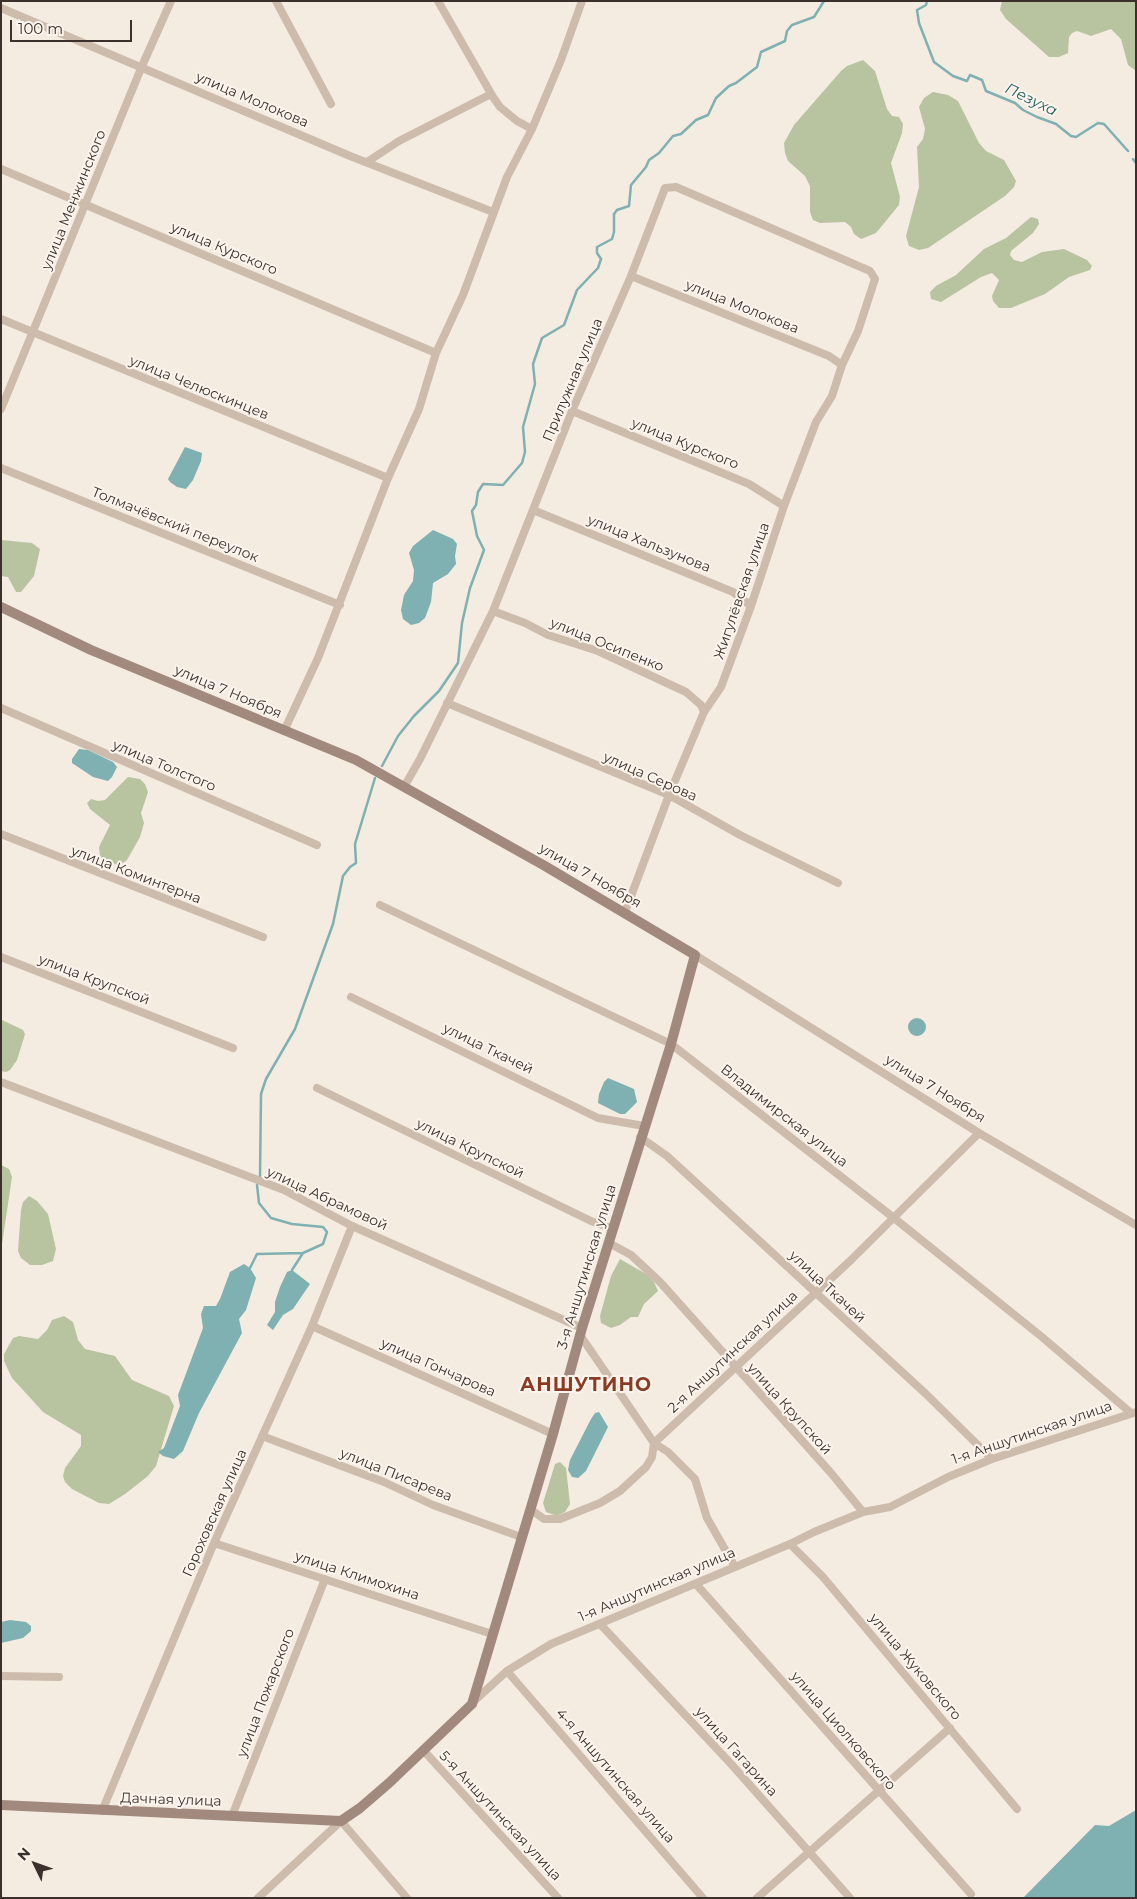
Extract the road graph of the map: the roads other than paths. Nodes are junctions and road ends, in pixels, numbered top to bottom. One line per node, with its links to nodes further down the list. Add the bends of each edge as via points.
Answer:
1 (171, 1): 6 (street, улица Менжинского)
2 (276, 1): 8 (street)
3 (438, 1): 7 (street)
4 (582, 1): 9 (street, via 562,60)
5 (1, 8): 6 (street, улица Молокова)
6 (142, 66): 10 (street, улица Молокова); 12 (street, улица Менжинского)
7 (491, 94): 9 (street, via 500,107); 10 (street, via 399,141)
8 (331, 104)
9 (532, 129): 13 (street, via 506,177)
10 (367, 162): 13 (street, улица Молокова)
11 (1, 169): 12 (street, улица Курского)
12 (86, 205): 17 (street, улица Менжинского); 18 (street, улица Курского)
13 (494, 212): 18 (street, via 463,295)
14 (631, 276): 15 (street, Прилужная улица, via 663,192 670,186 861,267); 19 (street, улица Молокова, via 829,356); 21 (street, Прилужная улица)
15 (874, 276): 19 (street, Жигулёвская улица, via 858,331)
16 (1, 319): 17 (street, улица Челюскинцев)
17 (33, 333): 20 (street, улица Менжинского); 23 (street, улица Челюскинцев)
18 (436, 353): 23 (street, via 418,409)
19 (842, 365): 24 (street, Жигулёвская улица, via 832,396 816,422)
20 (1, 410)
21 (572, 411): 24 (street, улица Курского, via 748,484); 25 (street, Прилужная улица)
22 (1, 468): 26 (street, Толмачёвский переулок)
23 (388, 478): 26 (street)
24 (784, 506): 27 (street, Жигулёвская улица)
25 (533, 510): 27 (street, улица Хальзунова, via 733,592); 29 (street, Прилужная улица)
26 (340, 605): 33 (street)
27 (752, 606): 32 (street, Жигулёвская улица, via 721,687)
28 (1, 607): 33 (street, улица 7 Ноября, via 91,650)
29 (493, 611): 30 (street, Прилужная улица); 32 (street, улица Осипенко, via 525,622 548,635 598,651 686,692)
30 (447, 703): 34 (street, Прилужная улица); 35 (street, улица Серова)
31 (1, 708): 37 (street, улица Толстого)
32 (704, 712): 35 (street, Жигулёвская улица)
33 (284, 731): 34 (street, улица 7 Ноября, via 356,760)
34 (404, 787): 40 (street, улица 7 Ноября)
35 (669, 795): 38 (street, улица Серова, via 740,835); 40 (street, Жигулёвская улица)
36 (1, 834): 41 (street, улица Коминтерна)
37 (317, 845)
38 (838, 883)
39 (380, 905): 45 (street, Владимирская улица)
40 (624, 912): 42 (street, улица 7 Ноября)
41 (263, 937)
42 (695, 954): 45 (street, 3-я Аншутинская улица); 50 (street, улица 7 Ноября)
43 (1, 957): 46 (street, улица Крупской)
44 (351, 996): 49 (street, улица Ткачей, via 598,1118)
45 (671, 1044): 49 (street, 3-я Аншутинская улица); 52 (street, Владимирская улица)
46 (233, 1048)
47 (1, 1082): 54 (street, улица Абрамовой, via 284,1190)
48 (317, 1088): 55 (street, улица Крупской, via 591,1221)
49 (644, 1126): 51 (street, 3-я Аншутинская улица)
50 (979, 1133): 52 (street, 2-я Аншутинская улица); 53 (street, улица 7 Ноября)
51 (640, 1137): 55 (street, 3-я Аншутинская улица); 57 (street, улица Ткачей, via 666,1156)
52 (894, 1218): 57 (street, 2-я Аншутинская улица); 61 (street, Владимирская улица)
53 (1136, 1225)
54 (352, 1226): 58 (street, Гороховская улица); 59 (street, улица Абрамовой)
55 (614, 1228): 56 (street, 3-я Аншутинская улица)
56 (609, 1243): 59 (street, 3-я Аншутинская улица); 60 (street, улица Крупской, via 650,1272)
57 (816, 1293): 60 (street, 2-я Аншутинская улица); 65 (street, улица Ткачей)
58 (312, 1326): 62 (street, улица Гончарова); 63 (street, Гороховская улица)
59 (581, 1332): 62 (street, 3-я Аншутинская улица); 64 (street)
60 (735, 1368): 64 (street, 2-я Аншутинская улица); 67 (street, улица Крупской)
61 (1133, 1412): 65 (street, 1-я Аншутинская улица)
62 (553, 1434): 66 (street, 3-я Аншутинская улица)
63 (262, 1436): 68 (street, улица Писарева); 69 (street, Гороховская улица)
64 (654, 1443): 66 (street, via 652,1457 641,1472 600,1504 550,1521); 71 (street, via 696,1479 708,1518)
65 (992, 1459): 67 (street, 1-я Аншутинская улица, via 890,1507)
66 (530, 1509): 68 (street, 3-я Аншутинская улица)
67 (863, 1512): 70 (street, 1-я Аншутинская улица)
68 (522, 1537): 75 (street, 3-я Аншутинская улица)
69 (214, 1543): 72 (street, улица Климохина); 85 (street, Гороховская улица)
70 (790, 1544): 71 (street, 1-я Аншутинская улица); 80 (street, улица Жуковского, via 823,1577)
71 (735, 1566): 73 (street, 1-я Аншутинская улица)
72 (324, 1579): 75 (street, улица Климохина); 86 (street, улица Пожарского)
73 (696, 1584): 74 (street, 1-я Аншутинская улица); 82 (street, улица Циолковского)
74 (601, 1625): 76 (street, 1-я Аншутинская улица, via 551,1644); 88 (street, улица Гагарина)
75 (492, 1634): 79 (street, 3-я Аншутинская улица)
76 (507, 1671): 79 (street, 1-я Аншутинская улица); 93 (street, 4-я Аншутинская улица)
77 (1, 1676): 78 (street)
78 (59, 1677)
79 (472, 1704): 81 (street, 1-я Аншутинская улица)
80 (950, 1728): 82 (street); 84 (street, улица Жуковского)
81 (424, 1751): 87 (street, 1-я Аншутинская улица, via 360,1808); 92 (street, 5-я Аншутинская улица)
82 (879, 1791): 88 (street); 89 (street, улица Циолковского)
83 (1, 1805): 85 (street, Дачная улица)
84 (1017, 1809)
85 (102, 1811): 86 (street, Дачная улица)
86 (232, 1816): 87 (street, Дачная улица)
87 (340, 1820): 90 (street, 1-я Аншутинская улица); 91 (street)
88 (810, 1852): 94 (street); 95 (street, улица Гагарина)
89 (971, 1894)
90 (259, 1897)
91 (407, 1898)
92 (558, 1898)
93 (703, 1898)
94 (758, 1898)
95 (850, 1898)

